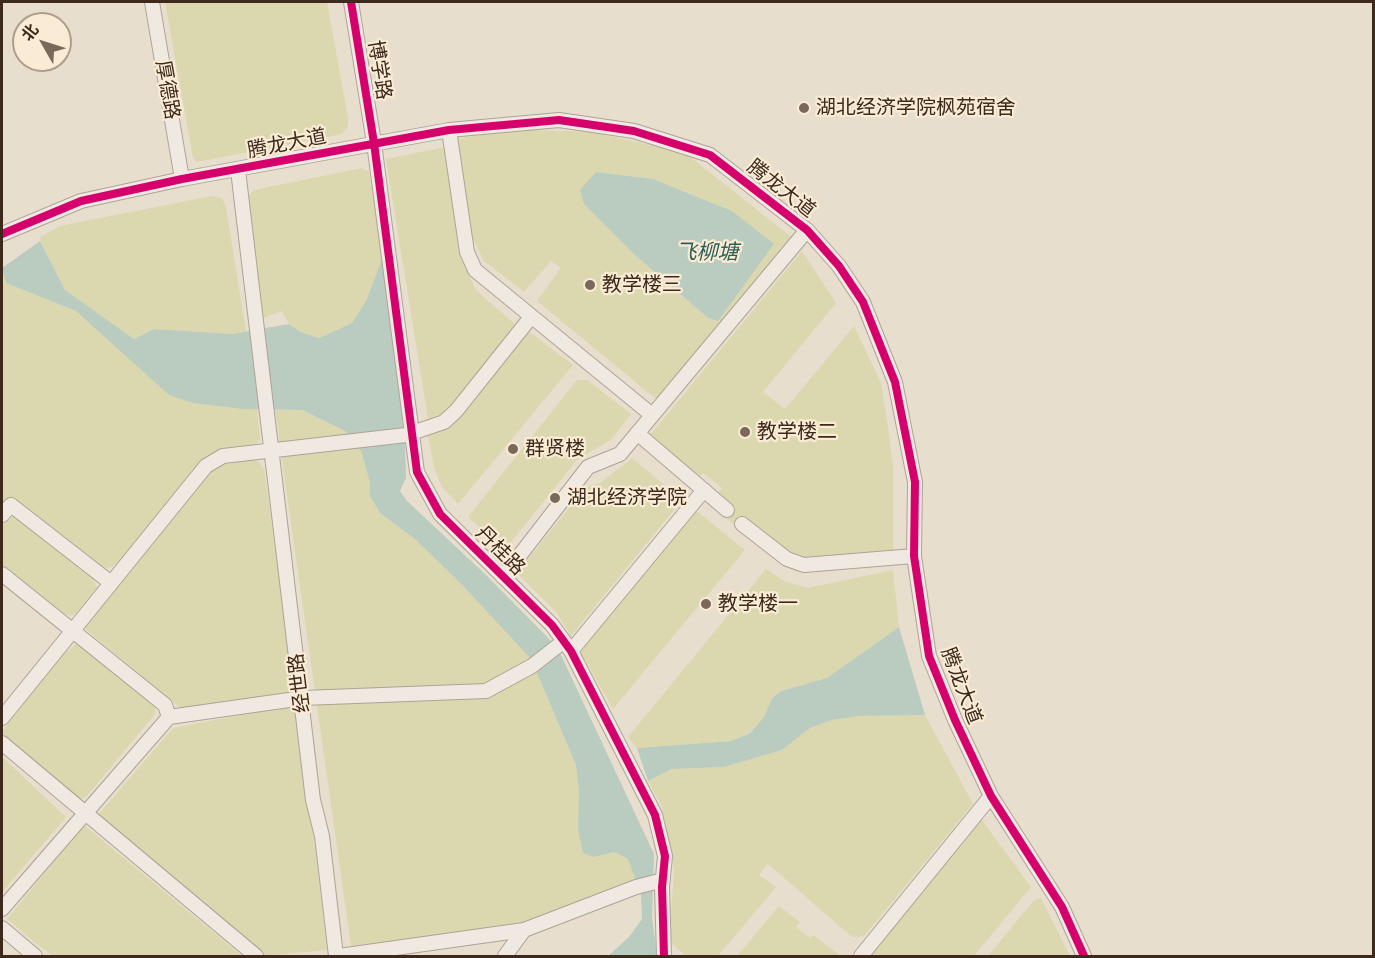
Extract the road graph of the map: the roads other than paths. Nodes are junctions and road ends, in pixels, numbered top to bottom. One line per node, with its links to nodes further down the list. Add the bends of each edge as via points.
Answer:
1 (152, 2): 6 (street, 厚德路)
2 (351, 2): 4 (street, 博学路)
3 (449, 130): 4 (street, 腾龙大道); 7 (street, 腾龙大道, via 559,120 634,131 710,155); 9 (street, via 467,252 475,270)
4 (374, 143): 5 (street, 腾龙大道); 12 (street, 丹桂路)
5 (238, 170): 6 (street, 腾龙大道); 13 (street, 经世路)
6 (183, 179): 8 (street, 腾龙大道, via 81,201)
7 (807, 230): 10 (street); 18 (street, 腾龙大道, via 839,266 863,302 895,382 915,482)
8 (2, 234)
9 (531, 317): 10 (street); 12 (street, via 456,411 444,422)
10 (652, 415): 11 (street)
11 (637, 433): 14 (street); 20 (street, via 620,454 588,467)
12 (409, 434): 13 (street); 20 (street, 丹桂路, via 417,472 440,514)
13 (270, 449): 21 (street, via 223,456 206,466); 24 (street, 经世路)
14 (704, 489): 15 (street); 23 (street)
15 (727, 510)
16 (2, 515): 21 (street, via 11,505)
17 (742, 524): 18 (street, via 787,559 804,565)
18 (914, 556): 28 (street, 腾龙大道, via 929,656)
19 (2, 574): 22 (street)
20 (503, 577): 23 (street, 丹桂路)
21 (111, 583): 22 (street)
22 (72, 631): 25 (street, via 165,705); 26 (street)
23 (564, 645): 24 (street, via 486,691); 30 (street, 丹桂路, via 655,815 665,856)
24 (303, 698): 25 (street); 38 (street, 经世路, via 313,800 322,836)
25 (169, 717): 29 (street)
26 (2, 718)
27 (2, 743): 29 (street)
28 (991, 796): 39 (street); 40 (street, 腾龙大道, via 1062,907)
29 (84, 813): 31 (street); 37 (street)
30 (662, 880): 33 (street); 34 (street, 丹桂路)
31 (2, 909)
32 (2, 928): 36 (street)
33 (524, 930): 35 (street); 38 (street)
34 (667, 954)
35 (507, 955)
36 (35, 957)
37 (256, 957)
38 (338, 957)
39 (861, 957)
40 (1084, 957)

